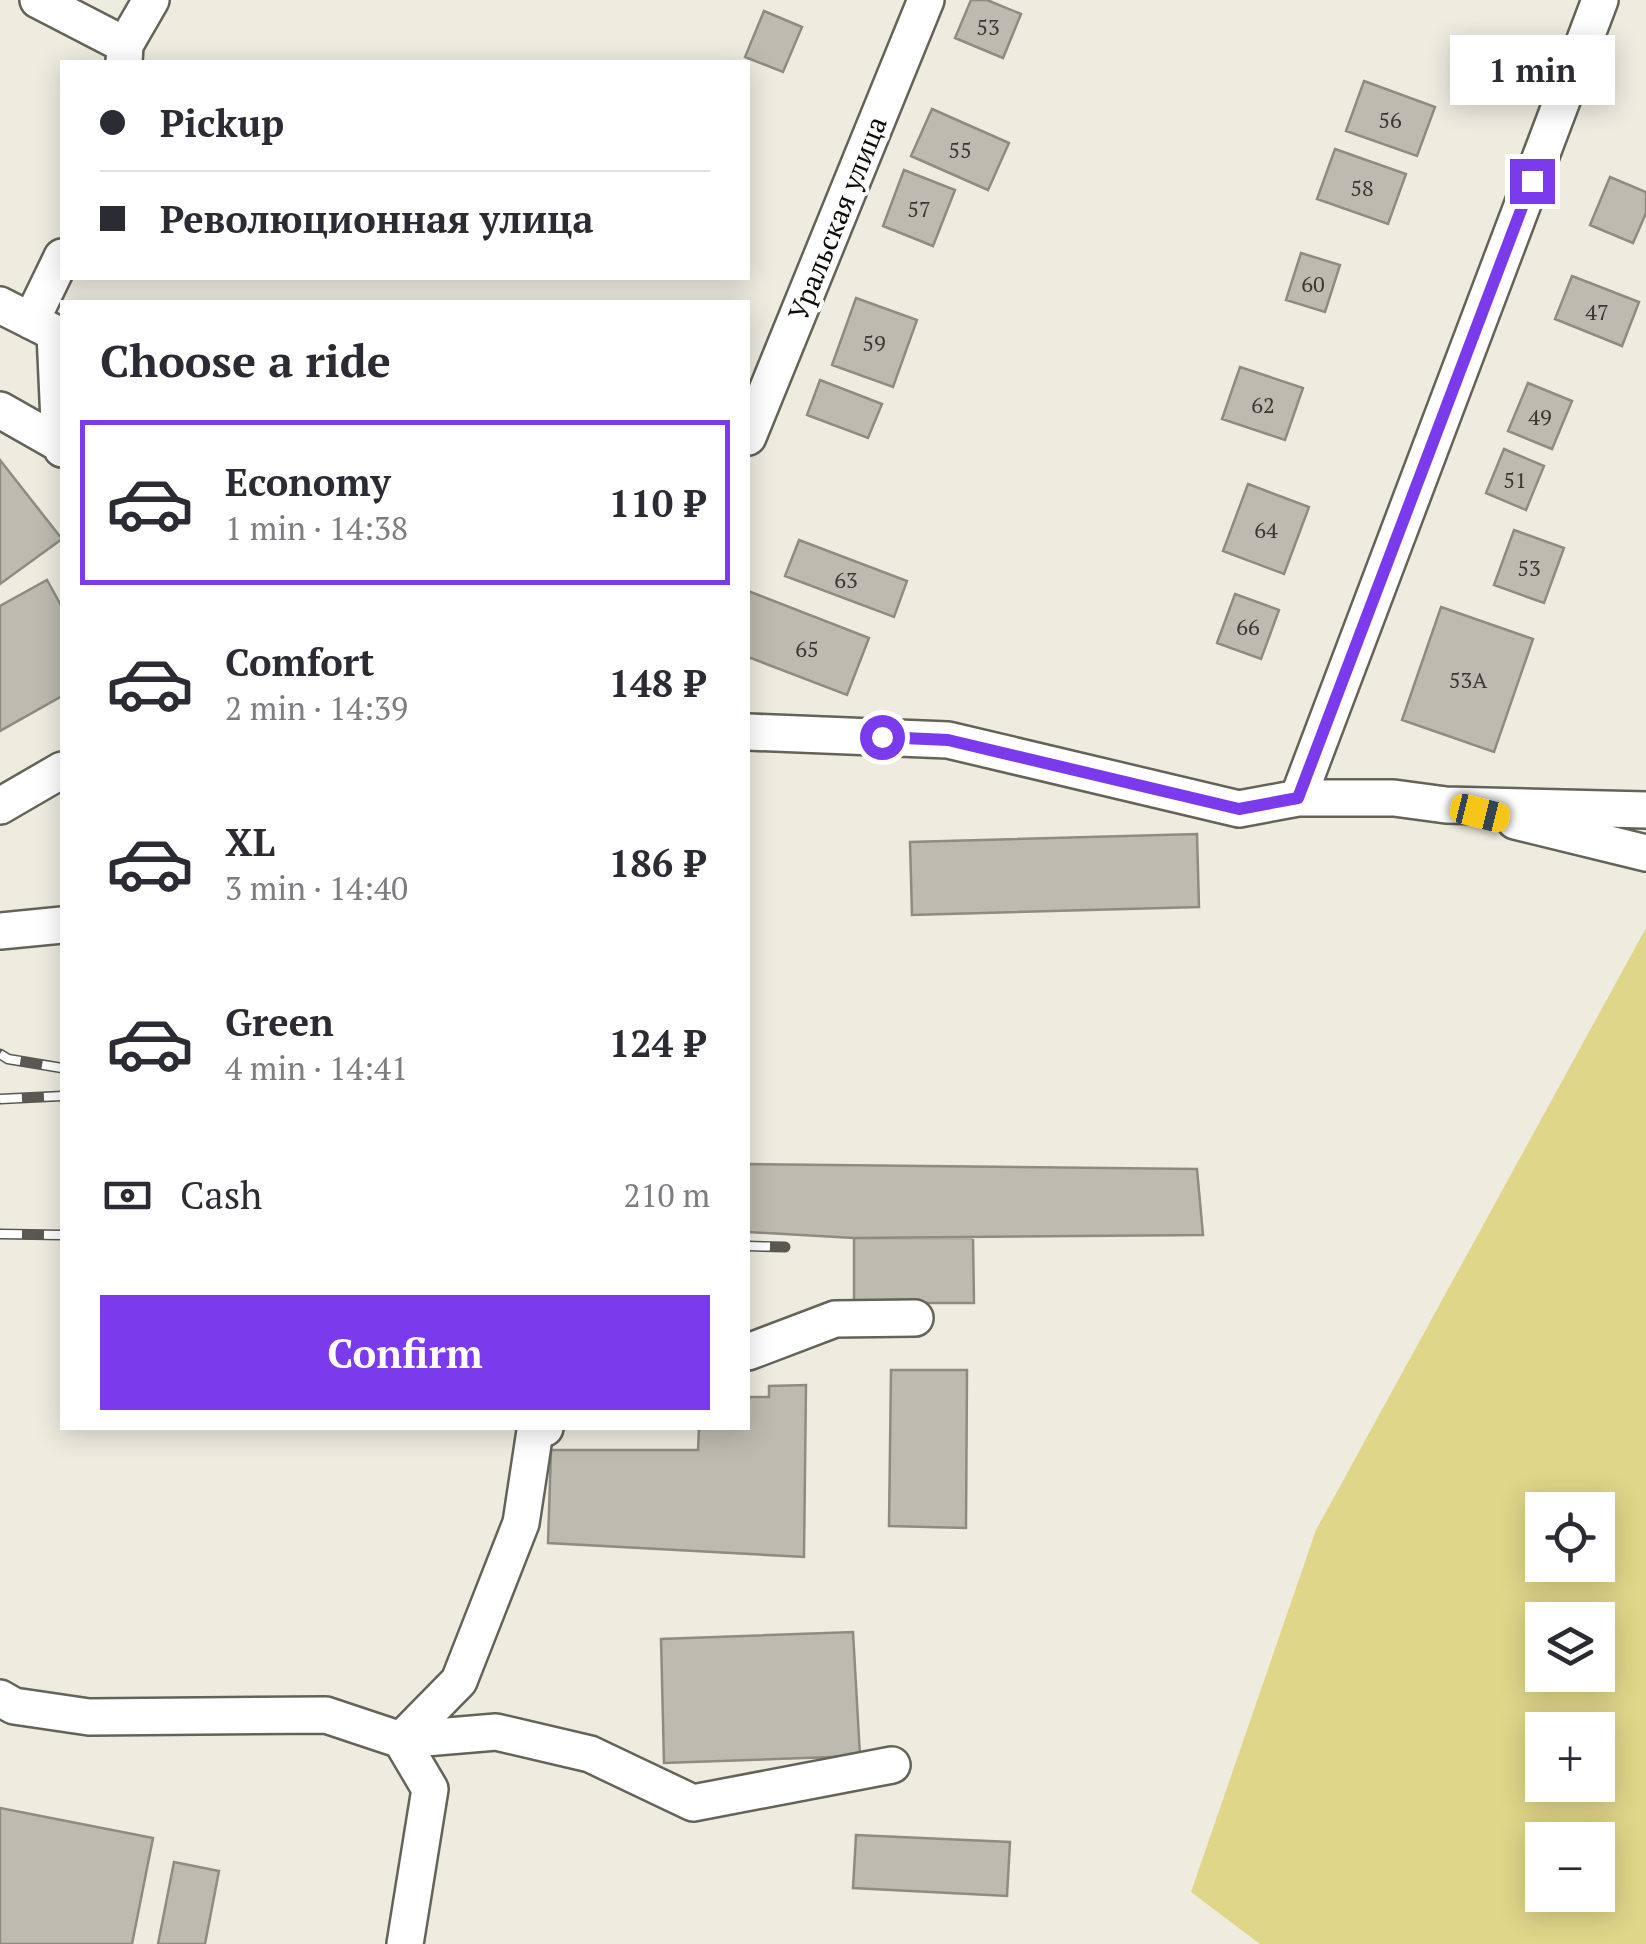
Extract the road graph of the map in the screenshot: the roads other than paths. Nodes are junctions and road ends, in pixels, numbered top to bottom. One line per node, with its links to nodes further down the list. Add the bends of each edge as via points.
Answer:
1 (38, 0): 5 (street)
2 (152, 0): 5 (street)
3 (926, 0): 10 (street, Уральская улица)
4 (1600, 0): 14 (street)
5 (124, 54)
6 (60, 259): 7 (street)
7 (16, 313): 9 (street, via 55,333)
8 (0, 410): 11 (street)
9 (60, 427)
10 (750, 431)
11 (60, 445)
12 (750, 732): 14 (street, via 948,740 1239,809)
13 (60, 771): 16 (street)
14 (1298, 798): 15 (street)
15 (1446, 805): 17 (street); 18 (street)
16 (0, 806)
17 (1646, 810)
18 (1646, 853)
19 (60, 925): 20 (street)
20 (0, 932)
21 (914, 1318): 22 (street, via 835,1320)
22 (750, 1351)
23 (539, 1430): 25 (street, via 521,1522 458,1681)
24 (0, 1698): 25 (street, via 88,1717 326,1716)
25 (400, 1740): 26 (street, via 496,1732 590,1754 693,1803); 27 (street, via 430,1790)
26 (892, 1764)
27 (405, 1944)

